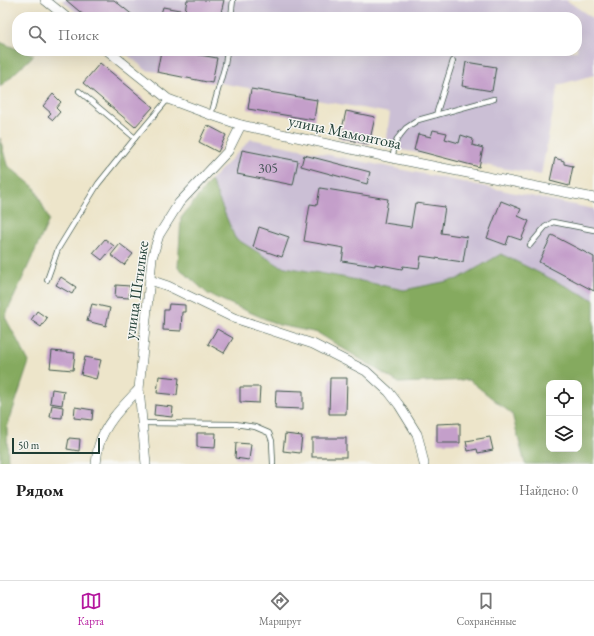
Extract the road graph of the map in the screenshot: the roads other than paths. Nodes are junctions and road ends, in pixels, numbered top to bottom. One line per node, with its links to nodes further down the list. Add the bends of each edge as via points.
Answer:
1 (44, 0): 3 (street)
2 (233, 0): 4 (lane)
3 (60, 12)
4 (232, 12)
5 (114, 56): 10 (street, улица Мамонтова)
6 (226, 56): 11 (lane)
7 (453, 61): 12 (lane)
8 (79, 91): 14 (lane)
9 (494, 99): 12 (lane)
10 (168, 100): 11 (street, улица Мамонтова); 14 (lane)
11 (211, 115): 13 (street, улица Мамонтова)
12 (436, 116): 15 (lane, via 418,120 406,128 397,139)
13 (241, 125): 15 (street, улица Мамонтова); 20 (street, улица Штильке, via 228,151 179,203 159,235 152,258)
14 (135, 138): 19 (lane, via 98,184 58,249)
15 (392, 158): 16 (street, улица Мамонтова)
16 (594, 198)
17 (594, 230): 18 (lane, via 553,222 545,227)
18 (530, 245)
19 (47, 280)
20 (150, 280): 21 (street, улица Штильке); 23 (street, via 234,318 313,344 366,371 389,392 399,406 416,434)
21 (139, 389): 22 (street, улица Штильке); 24 (street, via 117,412 107,428 99,445)
22 (142, 423): 25 (street, улица Штильке); 26 (lane, via 235,424 256,427 269,433)
23 (424, 463)
24 (96, 464)
25 (146, 464)
26 (273, 464)

